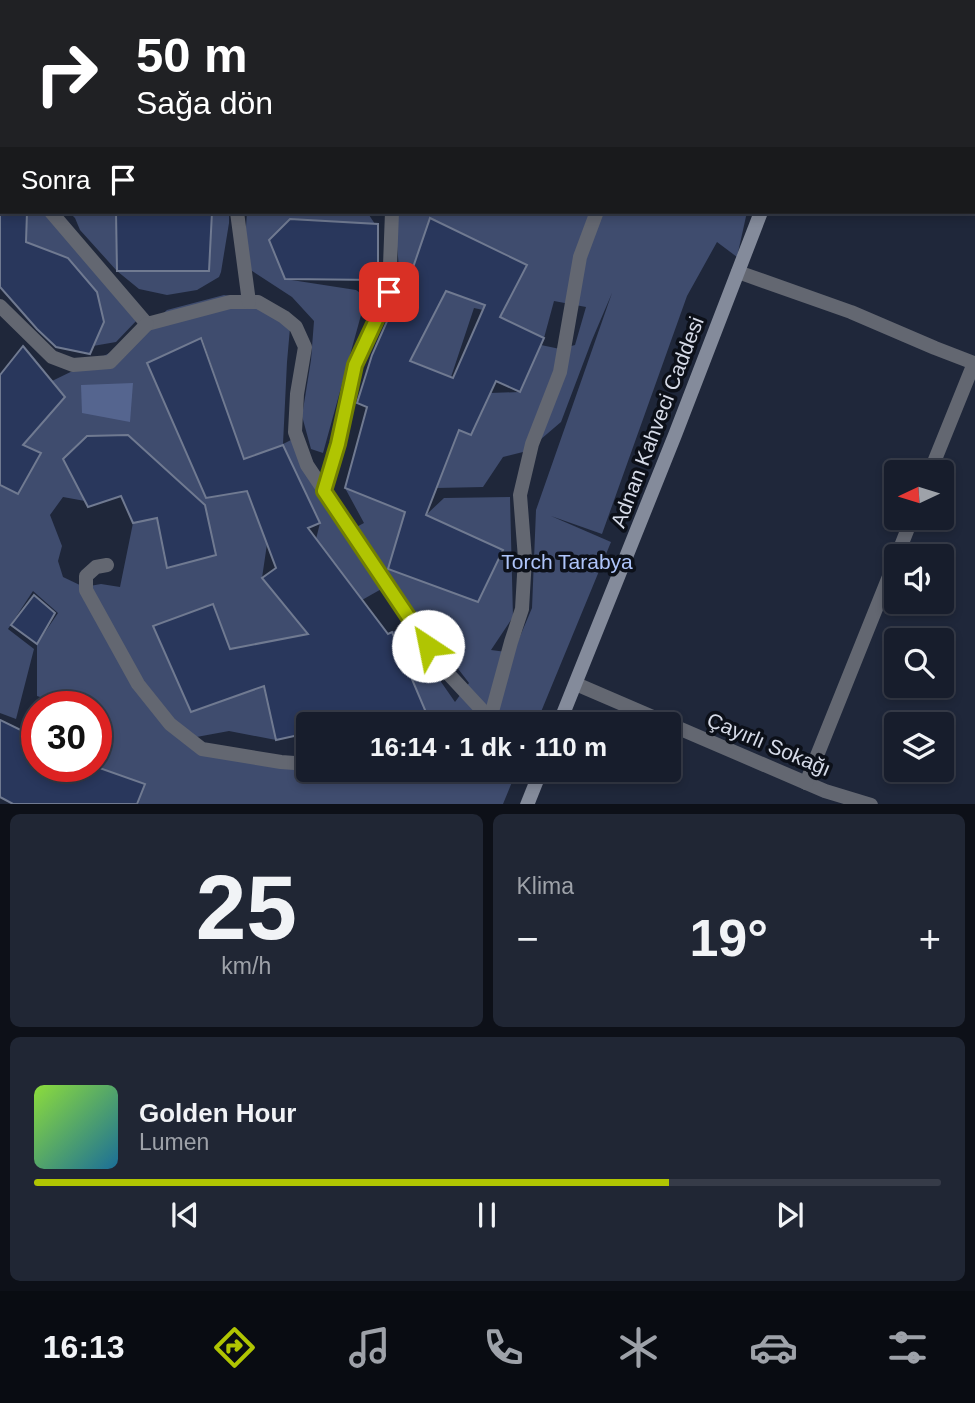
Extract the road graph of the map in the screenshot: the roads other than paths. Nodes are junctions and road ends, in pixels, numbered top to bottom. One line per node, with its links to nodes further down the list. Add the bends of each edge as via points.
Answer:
1 (237, 214): 7 (street)
2 (392, 214): 12 (street, via 389,292 355,365)
3 (596, 214): 17 (street, via 580,257 561,372 532,444 520,495 525,558 522,609)
4 (760, 214): 6 (main road, Adnan Kahveci Caddesi)
5 (65, 219): 9 (street)
6 (738, 272): 10 (street); 15 (main road, Adnan Kahveci Caddesi)
7 (249, 302): 9 (street, via 230,302); 12 (street, via 258,302 284,317 296,327 305,347 295,432 307,465)
8 (0, 306): 9 (street, via 52,357 73,365 110,362)
9 (147, 324)
10 (975, 362): 11 (street)
11 (935, 460)
12 (324, 491): 16 (street, via 443,668)
13 (107, 565): 19 (street, via 86,576 86,590 138,684 170,724 202,749)
14 (884, 588): 21 (street)
15 (576, 684): 18 (main road, Adnan Kahveci Caddesi); 21 (street, Çayırlı Sokağı)
16 (483, 712)
17 (494, 712)
18 (564, 712)
19 (296, 763)
20 (536, 782): 22 (main road)
21 (806, 783): 23 (street, Çayırlı Sokağı)
22 (527, 804)
23 (871, 804)

